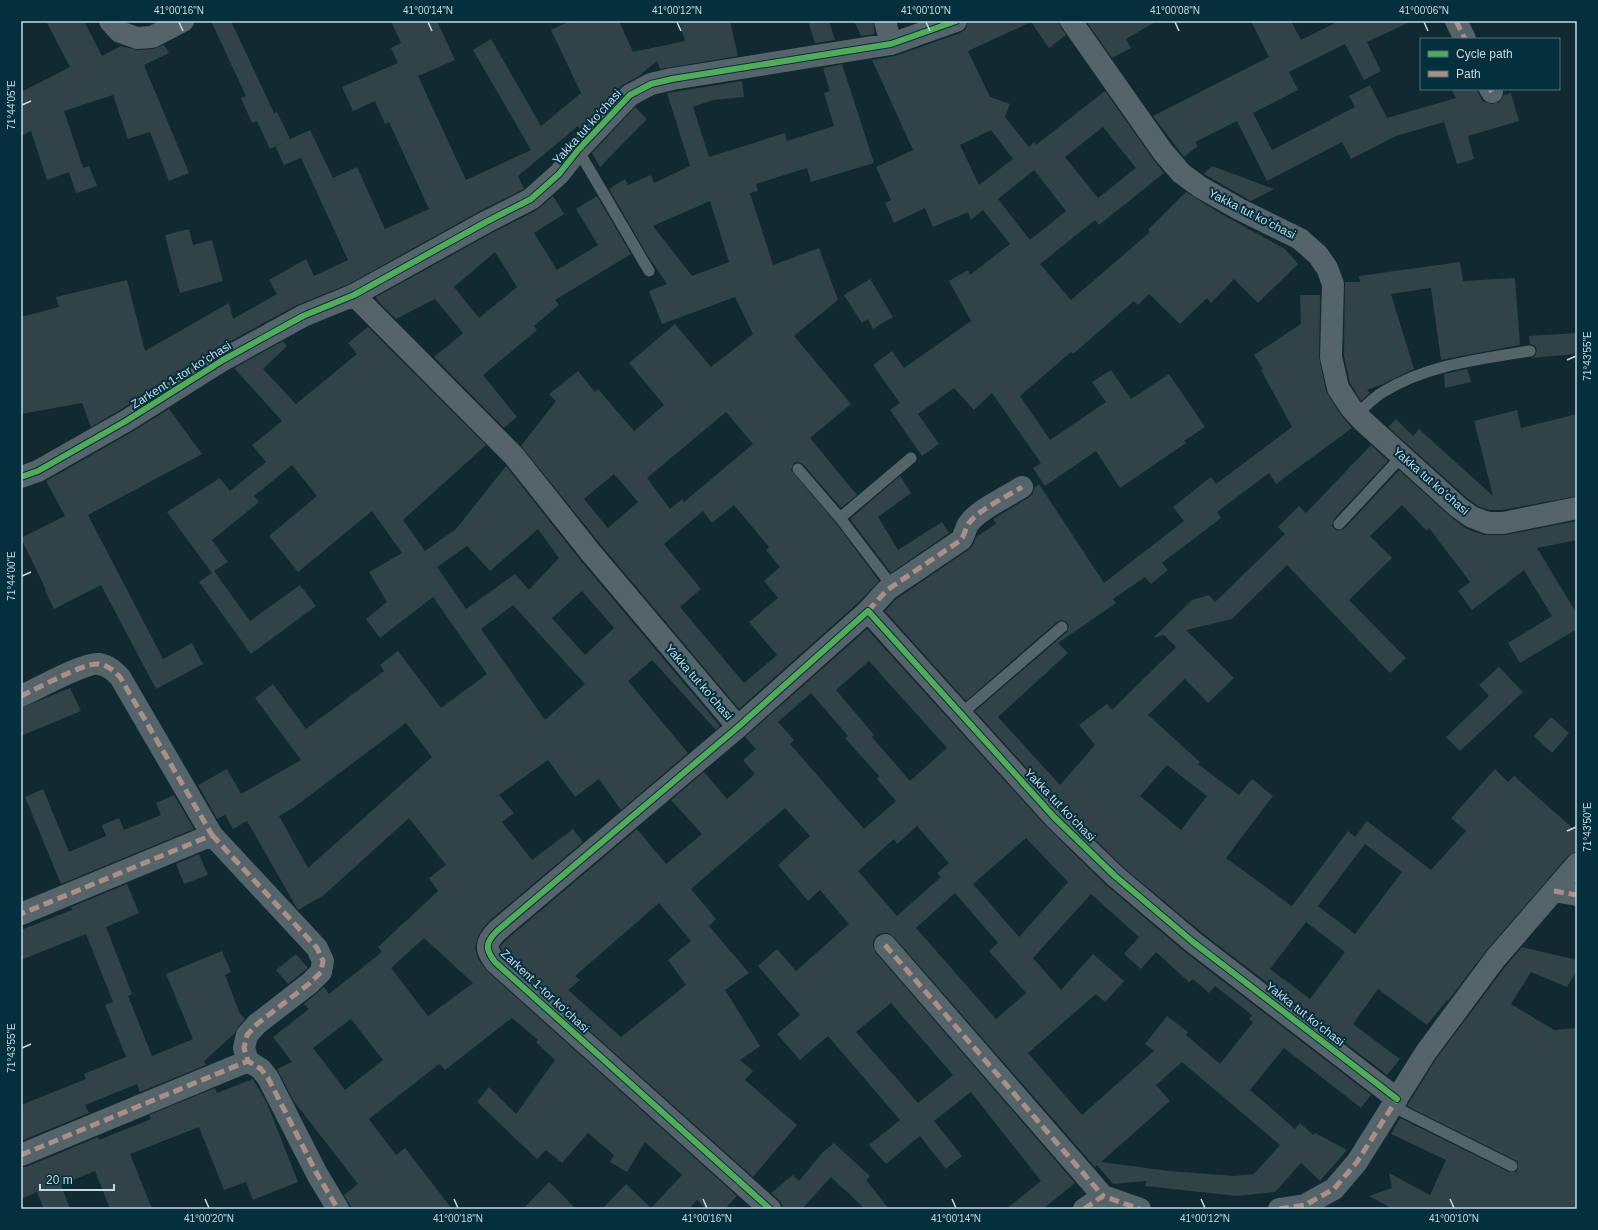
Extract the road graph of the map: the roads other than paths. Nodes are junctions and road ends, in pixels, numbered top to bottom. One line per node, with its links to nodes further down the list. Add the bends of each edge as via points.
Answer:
1 (110, 21): 2 (street, via 120,32 137,38 152,37)
2 (183, 21)
3 (885, 21): 8 (street)
4 (956, 21): 8 (street, Yakka tut koʻchasi)
5 (1071, 21): 13 (street, Yakka tut koʻchasi, via 1163,152 1181,173 1239,209 1300,239 1318,254 1333,284 1331,357 1338,388)
6 (1456, 21): 7 (street)
7 (1464, 38)
8 (891, 44): 9 (street, Yakka tut koʻchasi, via 651,84 630,95)
9 (578, 150): 10 (lane); 11 (street, Yakka tut koʻchasi, via 559,174 531,199)
10 (649, 271)
11 (354, 295): 17 (street, Zarkent 1-tor koʻchasi, via 303,316 230,356 126,421 38,471); 27 (street, Yakka tut koʻchasi, via 514,456 591,553)
12 (1530, 351): 13 (lane, via 1464,362 1406,380 1381,393)
13 (1357, 414): 14 (street, Yakka tut koʻchasi)
14 (1402, 456): 19 (street, Yakka tut koʻchasi, via 1459,508 1472,517 1488,523 1503,523); 21 (lane)
15 (911, 458): 20 (lane)
16 (798, 469): 20 (lane)
17 (21, 477)
18 (1022, 487): 22 (street, via 974,517 957,544)
19 (1577, 508)
20 (840, 518): 22 (lane)
21 (1339, 524)
22 (892, 586): 23 (street)
23 (868, 610): 26 (street, Yakka tut koʻchasi); 27 (street, Yakka tut koʻchasi)
24 (1062, 627): 26 (lane)
25 (21, 696): 28 (street, via 85,666 98,664 109,667 120,677)
26 (961, 714): 35 (street, Yakka tut koʻchasi, via 1054,818 1115,876 1193,942)
27 (738, 727): 40 (street, Zarkent 1-tor koʻchasi, via 497,931 490,938 488,953)
28 (212, 835): 32 (street); 34 (street, via 317,948 323,961 321,972 310,983 257,1024 247,1035 244,1048)
29 (1577, 864): 30 (street)
30 (1554, 891): 31 (street); 35 (street, via 1495,960 1426,1052)
31 (1577, 895)
32 (21, 914)
33 (885, 945): 38 (street)
34 (248, 1061): 36 (street); 39 (street, via 261,1069 268,1078 317,1174)
35 (1394, 1102): 37 (lane); 43 (street, via 1357,1162 1334,1190 1305,1205)
36 (21, 1155)
37 (1512, 1166)
38 (1103, 1196): 41 (street); 42 (street)
39 (338, 1209)
40 (770, 1209)
41 (1084, 1209)
42 (1140, 1209)
43 (1279, 1209)

